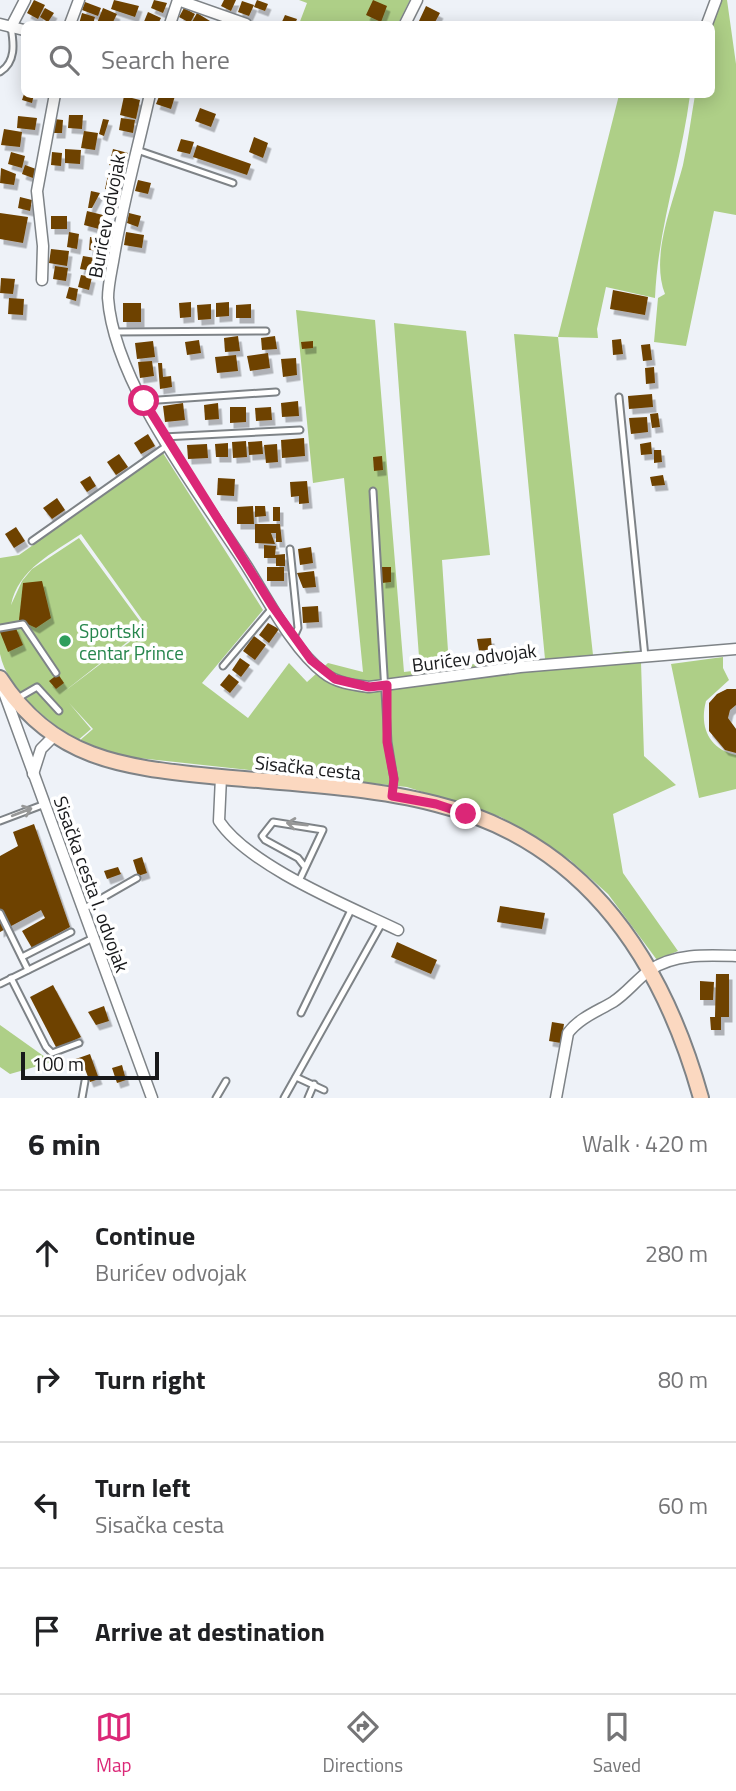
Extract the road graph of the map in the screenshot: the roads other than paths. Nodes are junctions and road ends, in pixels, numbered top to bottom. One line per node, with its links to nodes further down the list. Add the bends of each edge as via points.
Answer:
1 (25, 0): 11 (street)
2 (79, 0): 5 (street)
3 (417, 0): 8 (street)
4 (716, 0): 9 (street)
5 (71, 21)
6 (171, 21): 7 (street, via 178,0)
7 (238, 21)
8 (406, 21)
9 (709, 21)
10 (0, 24): 11 (street)
11 (11, 27): 12 (street); 13 (lane, via 15,49)
12 (21, 29)
13 (0, 72)
14 (54, 98): 18 (street, via 37,191)
15 (149, 98): 16 (street, Burićev odvojak)
16 (137, 150): 17 (lane); 20 (street, Burićev odvojak, via 108,296)
17 (233, 183)
18 (42, 280)
19 (266, 331): 20 (lane)
20 (114, 332): 23 (street, Burićev odvojak)
21 (276, 392): 23 (lane)
22 (619, 397): 33 (lane)
23 (144, 401): 25 (street, Burićev odvojak)
24 (300, 430): 25 (lane)
25 (166, 441): 27 (lane); 29 (street, Burićev odvojak)
26 (373, 491): 37 (lane)
27 (32, 541)
28 (290, 550): 31 (lane, via 298,628)
29 (273, 607): 31 (street, Burićev odvojak); 34 (lane)
30 (0, 628): 35 (lane, via 23,624)
31 (293, 638): 37 (street, Burićev odvojak, via 335,679 369,687)
32 (736, 649): 33 (street, Burićev odvojak)
33 (645, 657): 37 (street, Burićev odvojak)
34 (223, 666)
35 (56, 673)
36 (0, 680): 38 (main road, Sisačka cesta); 41 (street, Sisačka cesta I. odvojak)
37 (387, 685): 43 (lane)
38 (16, 700): 39 (lane, via 37,687); 40 (main road, Sisačka cesta)
39 (59, 711)
40 (54, 736): 41 (street, via 41,749); 42 (main road, Sisačka cesta, via 85,754 114,762)
41 (33, 774): 44 (street, Sisačka cesta I. odvojak)
42 (221, 777): 43 (main road, Sisačka cesta); 48 (street, via 218,812 225,829 280,872)
43 (392, 796): 59 (main road, Sisačka cesta, via 466,814 509,831 548,854 593,891)
44 (45, 804): 45 (lane, one-way to 44); 50 (street, Sisačka cesta I. odvojak)
45 (0, 821)
46 (305, 867): 46 (lane, one-way to 46, via 323,830 273,822 262,836); 48 (lane)
47 (137, 878): 50 (lane)
48 (299, 881): 49 (street)
49 (352, 908): 52 (street); 62 (lane)
50 (83, 909): 55 (street, Sisačka cesta I. odvojak)
51 (0, 914): 57 (lane)
52 (382, 923): 53 (street); 64 (lane)
53 (398, 930)
54 (71, 932): 57 (lane)
55 (93, 938): 58 (lane); 70 (street, Sisačka cesta I. odvojak)
56 (736, 956): 59 (street, via 680,958)
57 (22, 957): 58 (lane)
58 (28, 970): 60 (lane)
59 (650, 970): 74 (street, via 568,1033); 75 (main road, Sisačka cesta, via 682,1036)
60 (11, 978): 61 (lane); 63 (lane, via 52,1053)
61 (0, 984)
62 (301, 1013)
63 (79, 1043)
64 (296, 1077): 67 (lane); 72 (lane)
65 (85, 1081): 69 (lane)
66 (226, 1081): 71 (lane)
67 (314, 1084): 68 (lane); 73 (lane)
68 (324, 1090)
69 (82, 1098)
70 (152, 1098)
71 (216, 1098)
72 (285, 1098)
73 (307, 1098)
74 (556, 1098)
75 (701, 1098)

